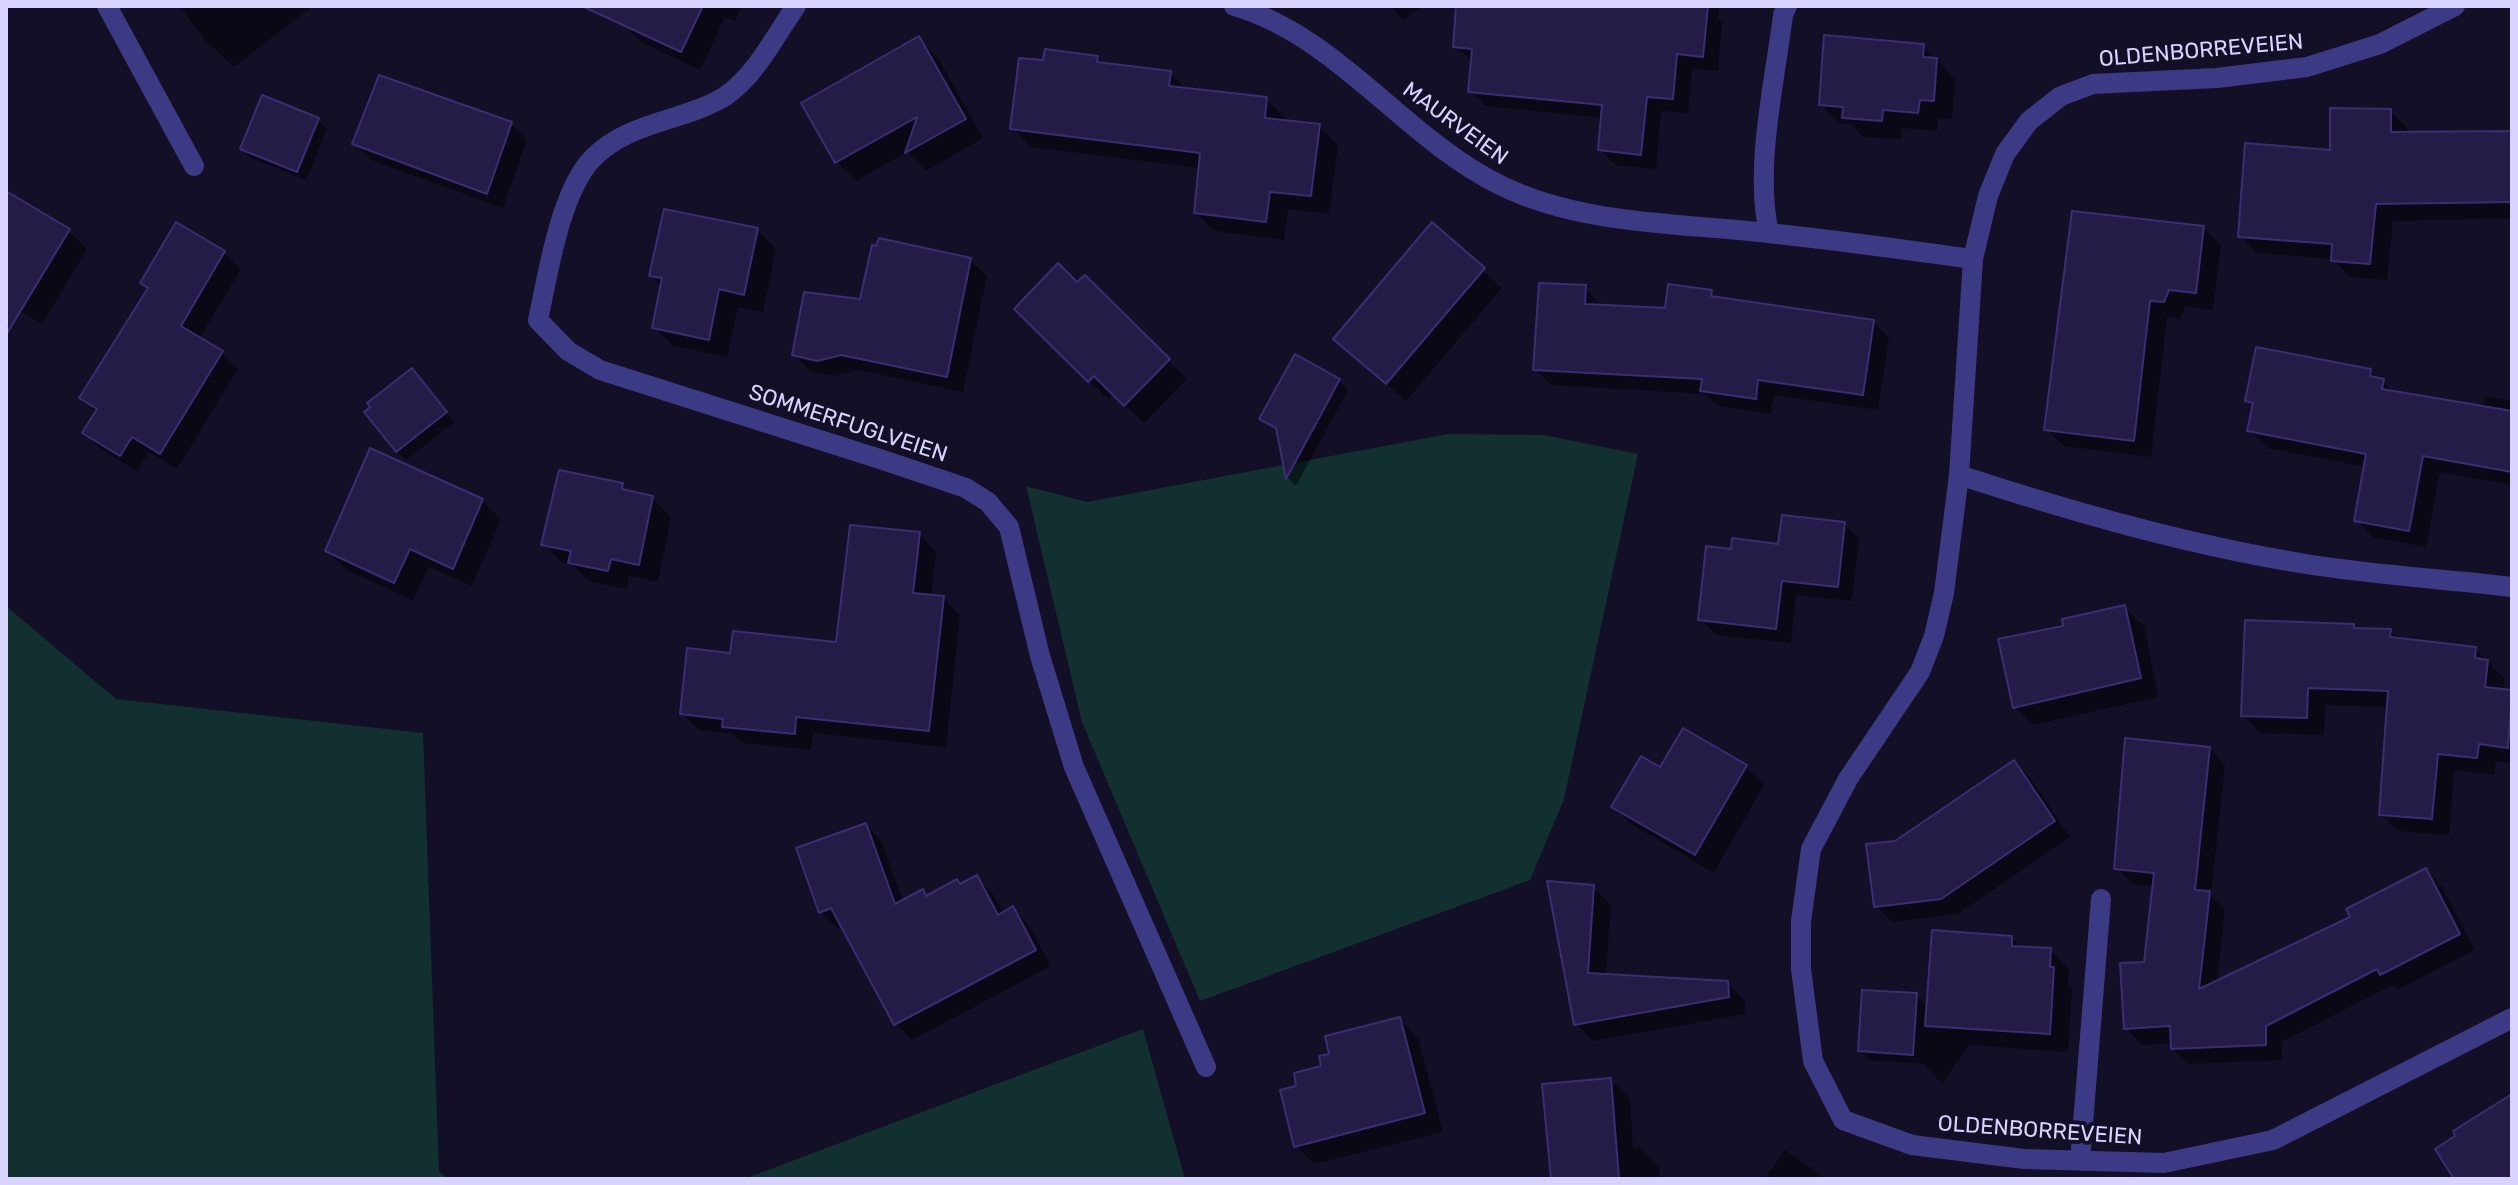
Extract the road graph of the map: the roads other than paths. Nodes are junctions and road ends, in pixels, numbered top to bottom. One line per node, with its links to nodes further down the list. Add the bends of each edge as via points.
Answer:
1 (107, 6): 6 (street)
2 (796, 6): 13 (street, SOMMERFUGLVEIEN, via 752,70 724,96 617,137 590,161 554,242 538,320 568,351 600,370 966,488 988,502 1009,527 1074,767)
3 (1234, 6): 7 (street, MAURVEIEN, via 1289,30 1430,141 1500,186 1576,211)
4 (1787, 6): 7 (street, via 1765,166)
5 (2455, 6): 8 (street, OLDENBORREVEIEN, via 2380,44 2307,67 2093,84 2061,96 2029,121 2005,154 1988,196)
6 (194, 166)
7 (1769, 233): 8 (street, MAURVEIEN)
8 (1973, 259): 9 (street, OLDENBORREVEIEN)
9 (1959, 475): 10 (street, via 2186,540 2307,564); 14 (street, OLDENBORREVEIEN, via 1944,593 1920,672 1848,779 1811,849 1801,969 1813,1061 1843,1120 1872,1133 1912,1145)
10 (2512, 587)
11 (2101, 899): 14 (street)
12 (2512, 1018): 14 (street, OLDENBORREVEIEN, via 2273,1140 2164,1163)
13 (1206, 1067)
14 (2080, 1161)

